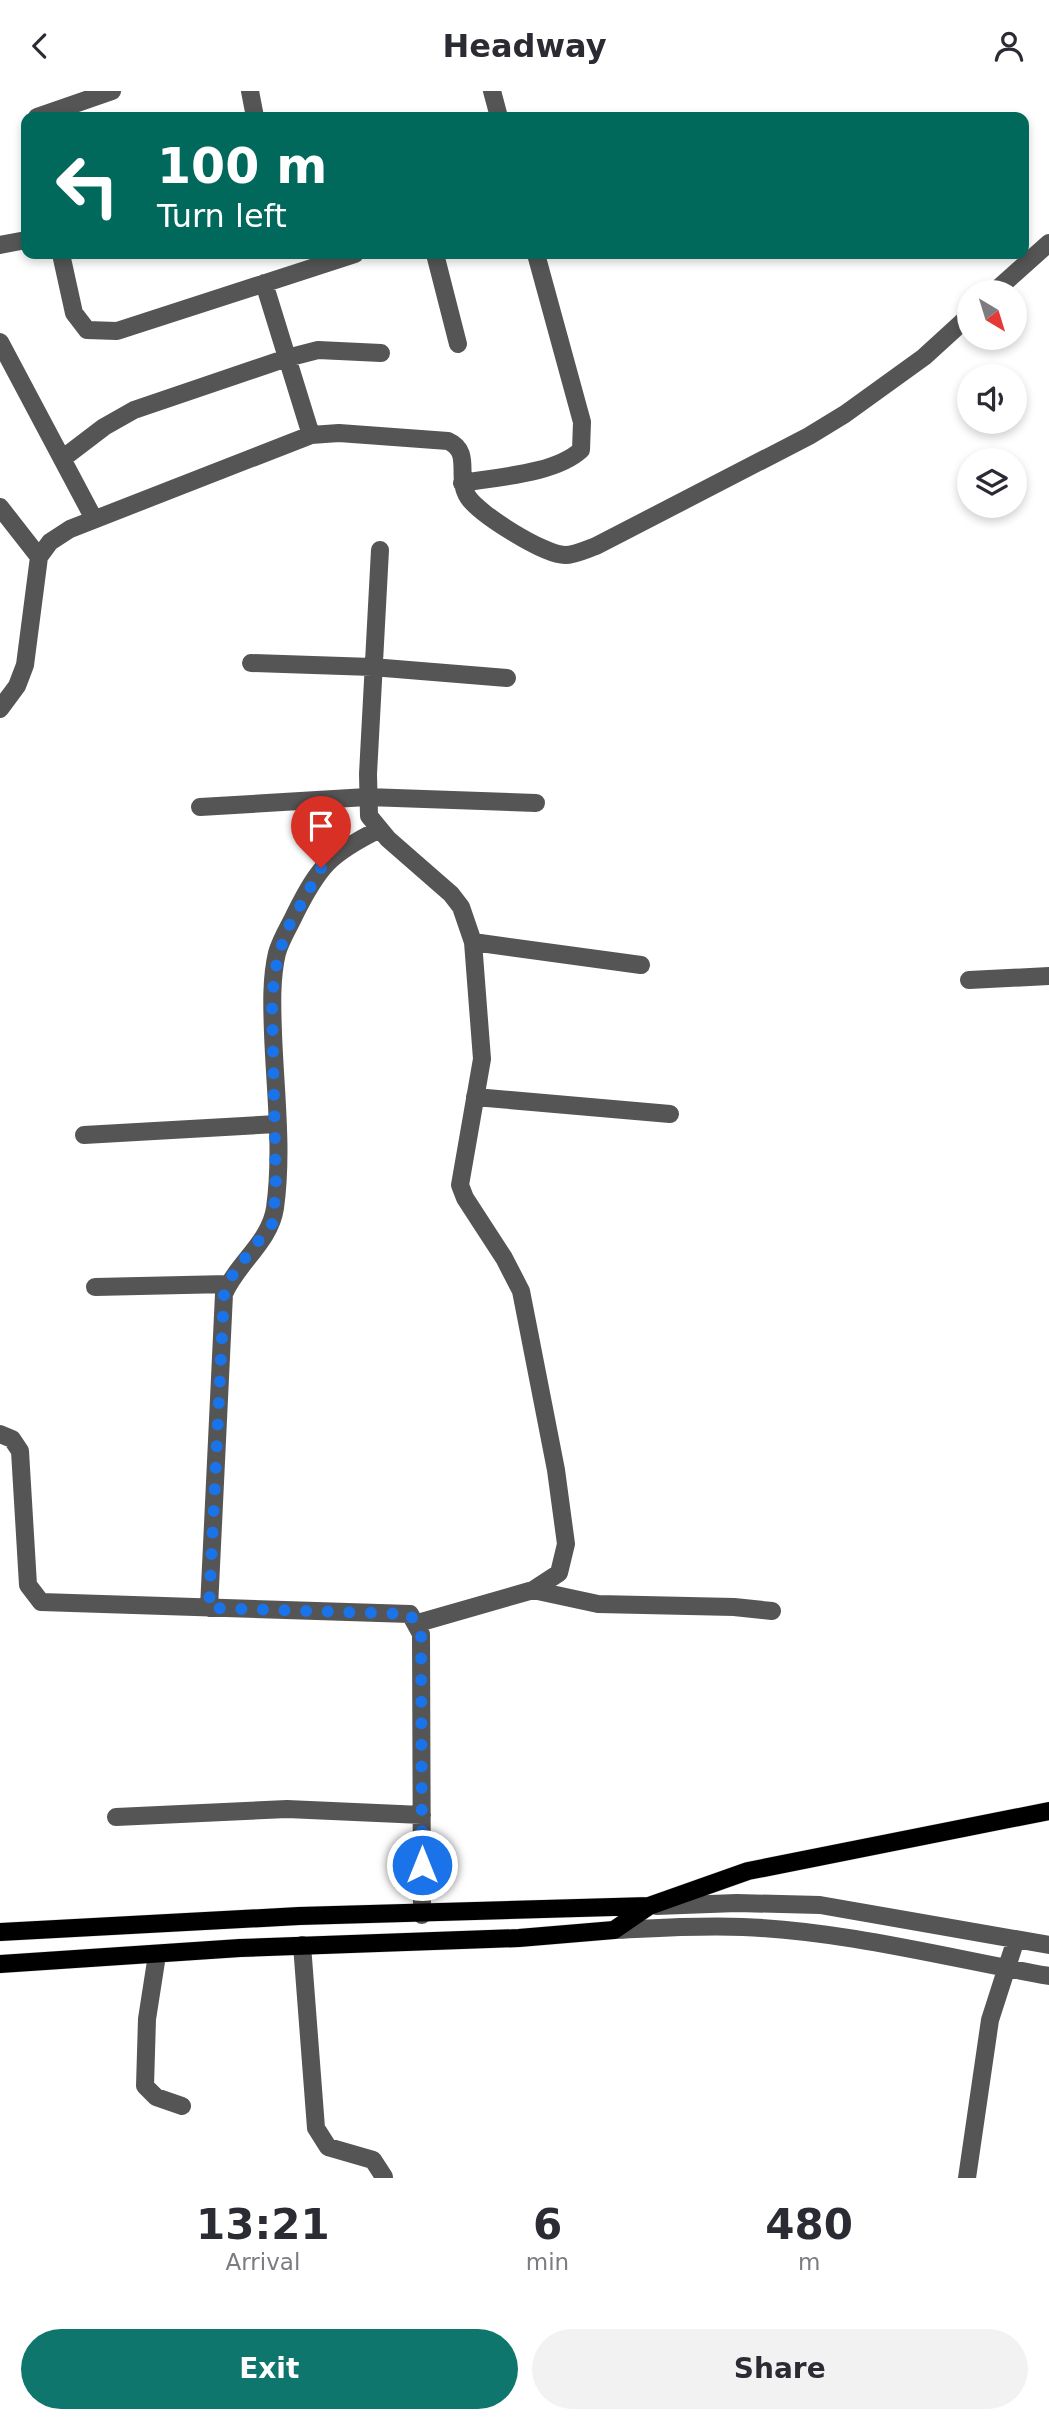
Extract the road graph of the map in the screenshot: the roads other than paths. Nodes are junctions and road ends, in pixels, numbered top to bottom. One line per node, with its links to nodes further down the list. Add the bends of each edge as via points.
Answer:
1 (112, 91): 4 (street)
2 (250, 91): 5 (street)
3 (492, 91): 6 (street)
4 (51, 112)
5 (254, 112)
6 (498, 112)
7 (21, 241): 9 (street)
8 (1049, 243): 16 (street)
9 (0, 245)
10 (62, 259): 17 (street, via 74,313 87,330 100,333)
11 (297, 259): 15 (street)
12 (339, 259): 15 (street)
13 (436, 259): 20 (street)
14 (537, 259): 25 (street, via 582,422 581,450 554,466)
15 (301, 271): 17 (street)
16 (1007, 280)
17 (264, 283): 22 (street)
18 (957, 326): 25 (street, via 892,383 809,436 581,551 566,555 533,543 476,507)
19 (0, 342): 24 (street)
20 (458, 344)
21 (381, 353): 22 (street, via 318,350)
22 (287, 358): 23 (street); 24 (street, via 134,410)
23 (311, 435): 25 (street, via 448,440 463,454); 27 (street)
24 (62, 459): 27 (street)
25 (462, 483)
26 (0, 507): 29 (street)
27 (94, 519): 29 (street, via 50,542)
28 (380, 551): 31 (street)
29 (39, 557): 33 (street, via 24,665 17,686)
30 (251, 663): 31 (street)
31 (372, 667): 32 (street); 34 (street)
32 (508, 678)
33 (0, 709)
34 (367, 797): 35 (street); 36 (street); 37 (street, via 369,816)
35 (536, 803)
36 (200, 807)
37 (378, 830): 38 (street, via 451,894 461,907); 44 (street, via 345,847 321,868 278,953 272,1007)
38 (473, 942): 39 (street); 42 (street, via 482,1043)
39 (641, 965)
40 (1049, 976): 41 (street)
41 (969, 980)
42 (475, 1097): 43 (street); 49 (street, via 460,1185 521,1291 566,1544 559,1573)
43 (670, 1114)
44 (277, 1124): 45 (street); 46 (street, via 272,1224)
45 (84, 1135)
46 (228, 1284): 47 (street); 50 (street)
47 (95, 1287)
48 (0, 1434): 50 (street, via 12,1439 20,1451 28,1585 41,1602)
49 (533, 1590): 51 (street, via 598,1604); 52 (street)
50 (209, 1608): 52 (street, via 398,1612 410,1614)
51 (772, 1611)
52 (418, 1623): 54 (street)
53 (1049, 1811): 56 (main road, via 748,1871)
54 (422, 1815): 55 (street, via 287,1809); 57 (street)
55 (116, 1817)
56 (649, 1906): 57 (main road); 58 (main road); 60 (street, via 820,1905)
57 (422, 1915): 59 (main road, via 299,1916)
58 (614, 1930): 61 (main road); 65 (street, via 743,1927 883,1945)
59 (0, 1932)
60 (1016, 1939): 62 (street); 65 (street)
61 (302, 1945): 63 (main road); 68 (street, via 316,2127 328,2147 373,2160)
62 (1049, 1945)
63 (157, 1955): 64 (main road); 67 (street, via 145,2086 156,2098)
64 (0, 1964)
65 (1007, 1969): 66 (street); 69 (street, via 990,2020)
66 (1049, 1976)
67 (182, 2106)
68 (384, 2177)
69 (967, 2178)

